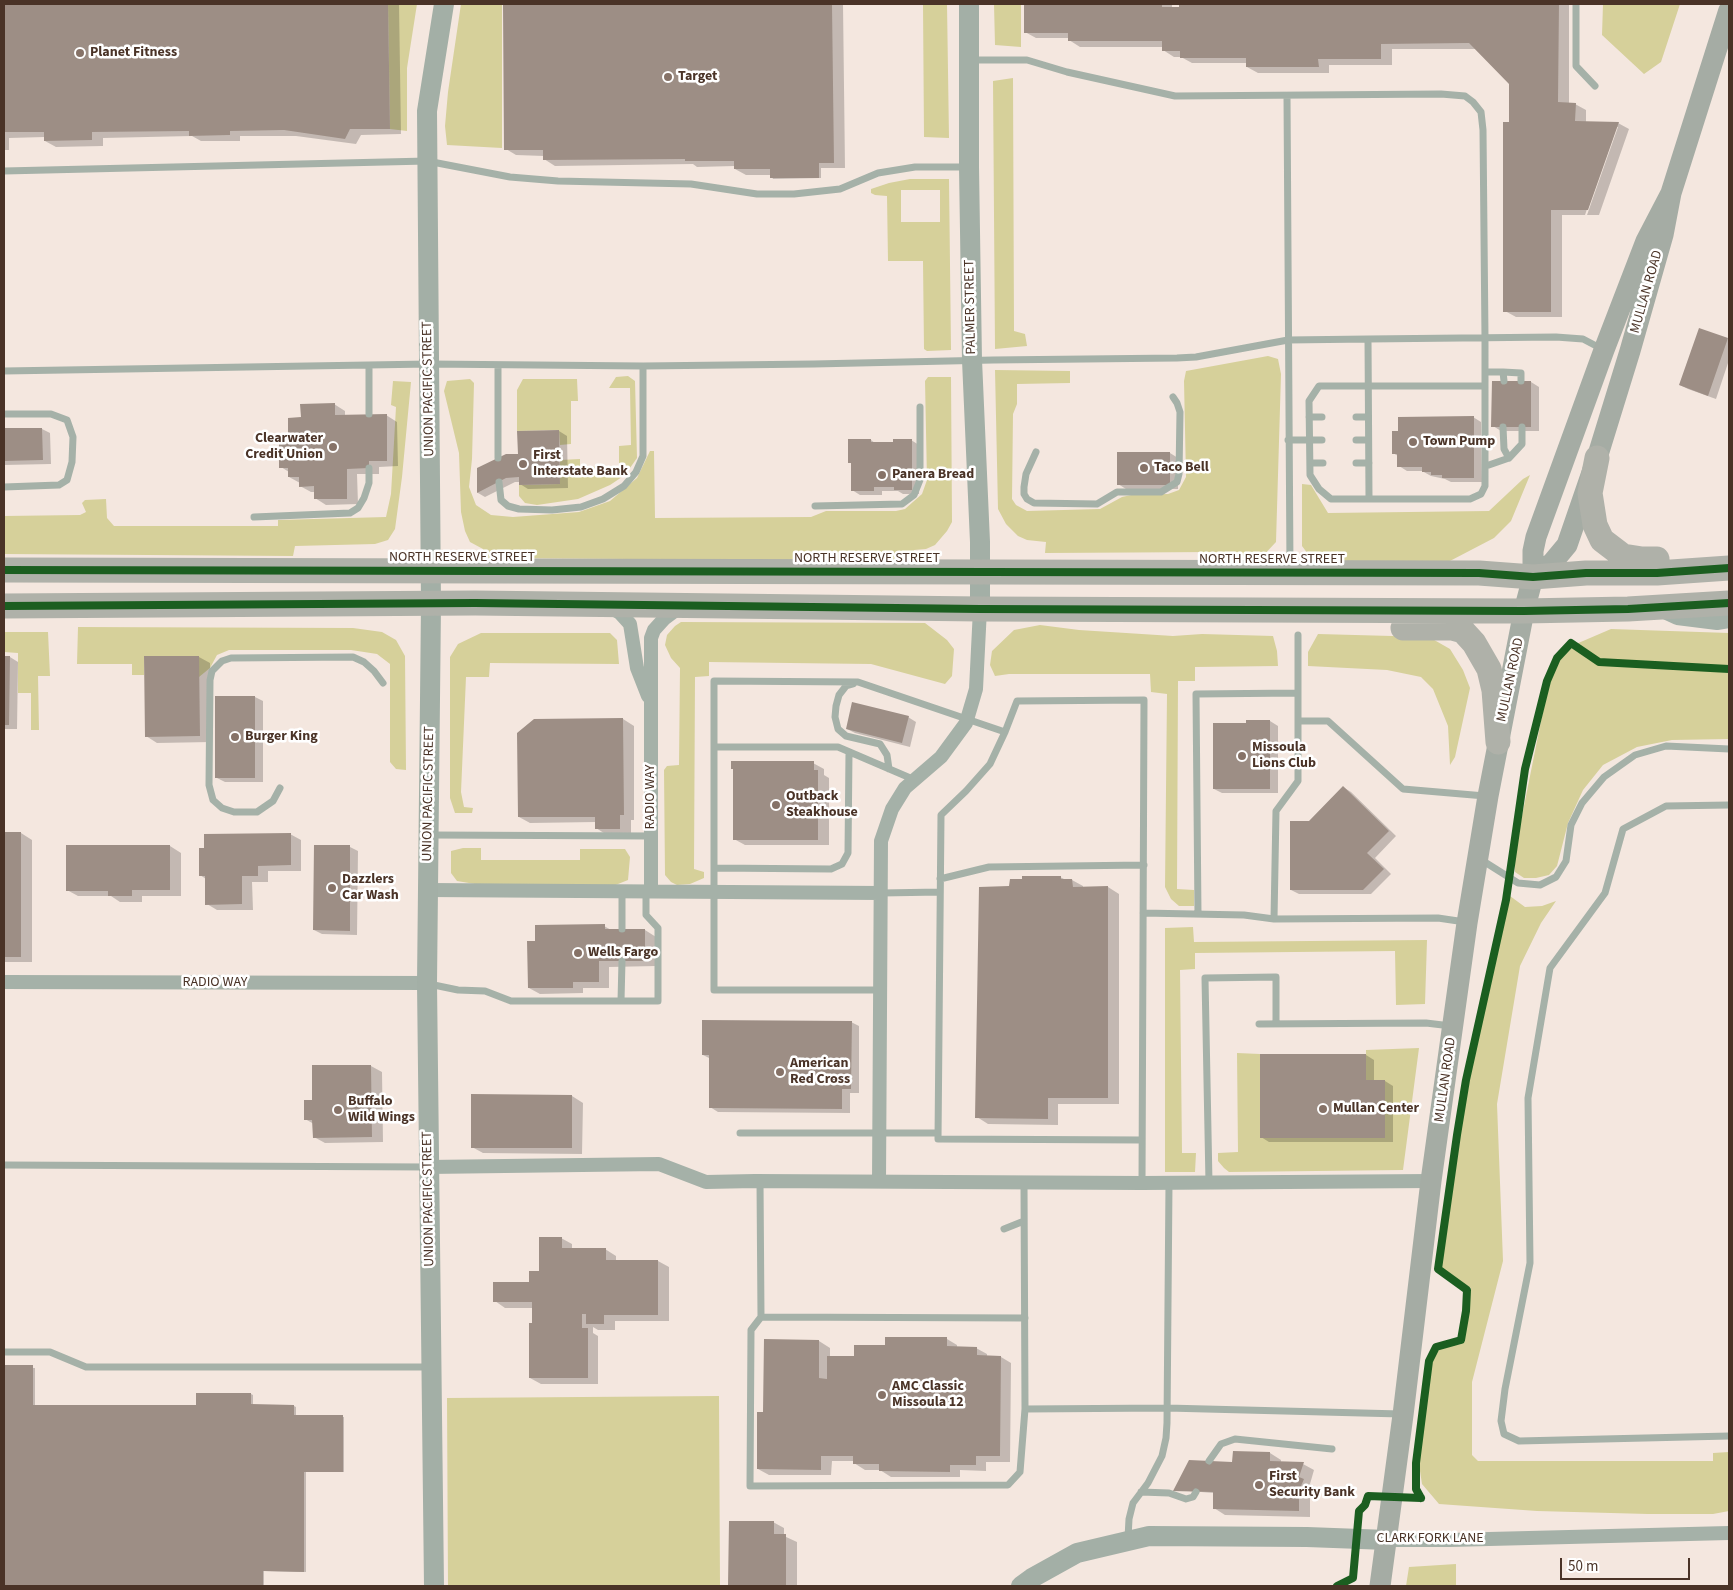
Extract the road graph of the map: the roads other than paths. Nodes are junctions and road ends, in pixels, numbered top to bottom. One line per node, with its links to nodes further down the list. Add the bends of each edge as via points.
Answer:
1 (444, 4): 8 (street, UNION PACIFIC STREET, via 427,111)
2 (969, 4): 5 (street, PALMER STREET)
3 (1576, 4): 6 (lane, via 1576,66)
4 (1729, 10): 11 (main road, MULLAN ROAD)
5 (968, 60): 7 (lane, via 1027,60 1175,96); 9 (street, PALMER STREET)
6 (1595, 86)
7 (1286, 96): 12 (lane, via 1454,94 1473,102 1481,112 1483,130); 14 (lane)
8 (427, 161): 9 (lane, via 510,177 691,184 757,194 840,189 878,173 915,167); 10 (lane); 17 (street, UNION PACIFIC STREET)
9 (969, 167): 16 (street, PALMER STREET)
10 (4, 171)
11 (1671, 193): 15 (main road, MULLAN ROAD, via 1646,241); 46 (main road, MULLAN ROAD, via 1663,235)
12 (1485, 338): 13 (lane); 15 (lane, via 1567,338 1583,340); 22 (lane)
13 (1368, 339): 14 (lane); 26 (lane)
14 (1288, 340): 16 (lane, via 1190,358); 38 (lane)
15 (1604, 350): 64 (main road, MULLAN ROAD, via 1536,537)
16 (972, 360): 20 (lane); 62 (street, PALMER STREET)
17 (429, 364): 18 (lane); 19 (lane); 61 (street, UNION PACIFIC STREET)
18 (498, 364): 20 (lane); 44 (lane)
19 (369, 365): 21 (lane); 31 (lane)
20 (643, 366): 53 (lane, via 643,456 636,472 624,486 581,507 519,509 502,500)
21 (4, 371)
22 (1485, 372): 23 (lane); 27 (lane)
23 (1504, 372): 24 (lane); 25 (lane, via 1522,372)
24 (1504, 381)
25 (1522, 381)
26 (1368, 385): 27 (lane); 32 (lane, via 1319,386 1309,400); 35 (lane)
27 (1485, 386): 51 (lane)
28 (1173, 397): 43 (lane, via 1180,412 1178,482 1161,492 1117,492 1097,504 1034,503 1027,499 1024,487)
29 (920, 406): 56 (lane, via 920,480 914,495 902,504)
30 (4, 414): 54 (lane, via 51,414 67,420 72,437 72,462 67,480 60,486)
31 (369, 414)
32 (1310, 417): 33 (lane); 39 (lane)
33 (1322, 417)
34 (1356, 417): 35 (lane)
35 (1368, 417): 42 (lane)
36 (1504, 427): 45 (lane, via 1504,450)
37 (1522, 427): 45 (lane, via 1522,444)
38 (1288, 440): 39 (lane); 63 (lane)
39 (1310, 440): 40 (lane); 47 (lane)
40 (1322, 440)
41 (1356, 440): 42 (lane)
42 (1368, 440): 50 (lane)
43 (1036, 452)
44 (498, 458)
45 (1509, 458): 51 (lane)
46 (1597, 458): 58 (highway, via 1590,493 1592,514 1602,540 1612,548 1623,556 1642,559); 64 (main road, MULLAN ROAD, via 1567,545 1552,563)
47 (1310, 463): 48 (lane); 55 (lane, via 1310,476 1331,499)
48 (1323, 463)
49 (1356, 463): 50 (lane)
50 (1369, 463): 55 (lane)
51 (1486, 466): 55 (lane, via 1486,486 1481,494 1470,499)
52 (369, 468): 57 (lane, via 364,498 350,513)
53 (499, 482)
54 (4, 486)
55 (1369, 498)
56 (815, 506)
57 (254, 517)
58 (1729, 556)
59 (1729, 568): 64 (highway, NORTH RESERVE STREET)
60 (4, 570): 61 (highway, NORTH RESERVE STREET)
61 (431, 571): 62 (highway, NORTH RESERVE STREET); 66 (street, UNION PACIFIC STREET)
62 (981, 572): 63 (highway, NORTH RESERVE STREET); 72 (street, PALMER STREET)
63 (1290, 573): 64 (highway, NORTH RESERVE STREET, via 1479,573)
64 (1533, 577): 73 (main road, MULLAN ROAD)
65 (1729, 603): 71 (highway)
66 (431, 604): 67 (highway); 68 (highway); 92 (street, UNION PACIFIC STREET)
67 (607, 605): 69 (highway); 79 (street, RADIO WAY, via 630,624 637,668)
68 (4, 606)
69 (681, 606): 72 (highway); 79 (street, RADIO WAY, via 664,619 650,638)
70 (1060, 608): 72 (highway); 73 (highway); 83 (highway, via 1145,624 1452,628 1463,631 1474,642 1489,669)
71 (1657, 608): 73 (highway); 74 (street, via 1677,618 1717,623)
72 (980, 609): 80 (street, via 976,689)
73 (1524, 611): 83 (main road, MULLAN ROAD)
74 (1729, 621)
75 (1298, 635): 78 (lane)
76 (858, 682): 80 (lane); 84 (lane, via 714,681); 87 (lane, via 846,686 839,695 838,729 846,736 880,744)
77 (383, 683): 89 (lane, via 364,662 353,657 231,658 222,661 212,671 209,785 213,800 234,812 257,812 273,801)
78 (1298, 693): 81 (lane); 105 (lane, via 1196,694)
79 (651, 703): 93 (street, RADIO WAY)
80 (967, 718): 82 (lane); 88 (street, via 941,757)
81 (1298, 721): 90 (lane, via 1328,721 1402,790); 106 (lane, via 1298,781 1276,811)
82 (1005, 732): 95 (lane, via 1017,701 1144,700); 97 (lane, via 990,764 940,815)
83 (1498, 742): 90 (main road, MULLAN ROAD)
84 (714, 747): 86 (lane, via 838,747); 96 (lane)
85 (1729, 749): 94 (lane, via 1666,746 1635,755 1604,777 1582,803 1571,826 1566,861 1556,876 1540,885 1518,883)
86 (850, 752): 87 (lane); 96 (lane, via 848,854 842,864 832,869)
87 (890, 769): 88 (lane)
88 (915, 780): 103 (street, via 905,788 892,808 881,841)
89 (280, 788)
90 (1488, 796): 94 (main road, MULLAN ROAD)
91 (1729, 805): 139 (lane, via 1666,806 1623,829 1605,893 1550,968 1528,1098 1530,1263 1501,1421 1504,1434 1518,1441)
92 (428, 835): 93 (lane); 98 (street, UNION PACIFIC STREET)
93 (651, 836): 100 (street, RADIO WAY)
94 (1478, 858): 107 (main road, MULLAN ROAD)
95 (1144, 865): 97 (lane, via 989,867); 104 (lane)
96 (714, 868): 101 (lane)
97 (940, 879): 102 (lane)
98 (428, 890): 99 (street); 111 (street, UNION PACIFIC STREET)
99 (622, 891): 100 (street); 108 (lane)
100 (648, 892): 101 (street); 113 (lane, via 646,915 658,928 658,1001)
101 (714, 892): 103 (street); 112 (lane, via 714,990)
102 (940, 892): 103 (lane); 119 (lane)
103 (880, 893): 112 (street)
104 (1143, 913): 105 (lane); 120 (lane)
105 (1198, 914): 106 (lane, via 1244,915)
106 (1274, 920): 107 (lane, via 1438,918)
107 (1467, 923): 116 (main road, MULLAN ROAD)
108 (622, 930)
109 (622, 961): 113 (lane)
110 (4, 982): 111 (street, RADIO WAY)
111 (427, 983): 113 (lane, via 458,990 485,991 511,1001); 122 (street, UNION PACIFIC STREET)
112 (880, 990): 118 (street)
113 (621, 1001)
114 (1259, 1024): 115 (lane)
115 (1276, 1024): 116 (lane, via 1426,1023); 127 (lane, via 1276,977 1205,978)
116 (1453, 1027): 125 (main road, MULLAN ROAD)
117 (740, 1133): 118 (lane)
118 (879, 1133): 119 (lane); 124 (street)
119 (938, 1133): 120 (lane, via 938,1139)
120 (1142, 1140): 128 (lane)
121 (4, 1165): 122 (lane)
122 (428, 1167): 123 (street, via 659,1164 706,1182); 135 (street, UNION PACIFIC STREET)
123 (760, 1181): 124 (street); 132 (lane)
124 (879, 1181): 126 (street)
125 (1431, 1181): 127 (street); 138 (main road, MULLAN ROAD)
126 (1024, 1182): 128 (street); 130 (lane)
127 (1209, 1182): 129 (street)
128 (1142, 1183): 129 (street)
129 (1169, 1183): 136 (lane)
130 (1024, 1220): 131 (lane); 133 (lane)
131 (1004, 1229)
132 (761, 1317): 133 (lane); 137 (lane, via 751,1330 750,1486 1008,1485 1020,1472)
133 (1025, 1318): 137 (lane)
134 (4, 1352): 135 (lane, via 50,1352 86,1368)
135 (431, 1367): 147 (street, UNION PACIFIC STREET)
136 (1167, 1408): 137 (lane); 138 (lane); 142 (lane, via 1162,1456)
137 (1025, 1409)
138 (1403, 1415): 146 (main road, MULLAN ROAD)
139 (1729, 1436)
140 (1332, 1449): 141 (lane, via 1236,1439 1221,1444)
141 (1209, 1461)
142 (1141, 1492): 143 (lane, via 1169,1493 1186,1499); 145 (lane, via 1133,1504)
143 (1196, 1492)
144 (1729, 1533): 146 (street, CLARK FORK LANE)
145 (1128, 1540): 146 (street, CLARK FORK LANE, via 1149,1536); 148 (street, CLARK FORK LANE, via 1077,1553)
146 (1388, 1540): 149 (main road, MULLAN ROAD)
147 (434, 1586)
148 (1021, 1586)
149 (1380, 1586)

